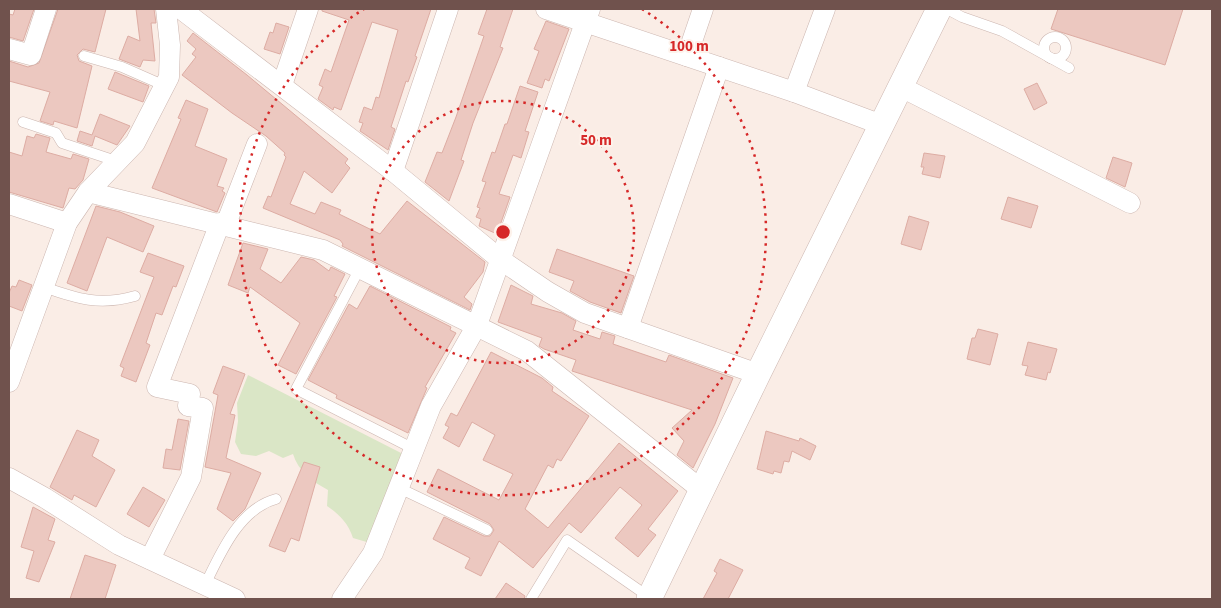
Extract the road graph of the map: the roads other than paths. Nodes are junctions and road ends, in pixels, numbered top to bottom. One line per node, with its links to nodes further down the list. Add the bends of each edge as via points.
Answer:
1 (46, 9): 14 (street, via 31,55)
2 (166, 9): 19 (street, via 170,45 169,77)
3 (181, 9): 20 (street)
4 (308, 9): 20 (street)
5 (448, 9): 27 (street)
6 (546, 9): 11 (street)
7 (703, 9): 16 (street)
8 (825, 9): 22 (street)
9 (939, 9): 21 (street)
10 (947, 9): 12 (lane)
11 (587, 16): 16 (street); 33 (street)
12 (1031, 46): 13 (lane); 17 (lane)
13 (1045, 46): 17 (lane, via 1046,53); 17 (lane, via 1050,38 1060,38 1066,46)
14 (9, 50)
15 (84, 56): 19 (lane, via 122,67)
16 (686, 56): 18 (street)
17 (1061, 61)
18 (719, 67): 22 (street); 38 (street)
19 (164, 85): 26 (street, via 135,143)
20 (282, 85): 27 (street)
21 (901, 86): 24 (street); 29 (street)
22 (794, 92): 24 (street)
23 (22, 122): 26 (lane, via 56,133 62,143)
24 (882, 125): 40 (street)
25 (257, 144): 32 (street)
26 (116, 160): 28 (street)
27 (393, 170): 33 (street)
28 (88, 192): 31 (street); 32 (street)
29 (1130, 203)
30 (9, 204): 31 (street)
31 (68, 223): 35 (street)
32 (223, 223): 34 (street, via 323,250); 48 (street, via 157,387 190,394 188,406 203,408 191,477)
33 (501, 260): 37 (street); 38 (street, via 585,313)
34 (360, 268): 37 (street); 42 (lane, via 296,389)
35 (44, 287): 36 (lane, via 77,300 120,300); 39 (street)
36 (135, 296)
37 (477, 324): 42 (street, via 431,406); 45 (street, via 527,351)
38 (628, 328): 40 (street)
39 (14, 350): 41 (street)
40 (758, 374): 45 (street)
41 (9, 382)
42 (414, 449): 44 (street)
43 (9, 478): 48 (street)
44 (399, 488): 47 (lane); 50 (street, via 372,553)
45 (703, 491): 52 (street)
46 (276, 499): 49 (lane, via 256,510 236,529)
47 (486, 530)
48 (150, 559): 49 (street)
49 (219, 594)
50 (342, 599)
51 (531, 599): 52 (lane, via 567,540)
52 (649, 599)

